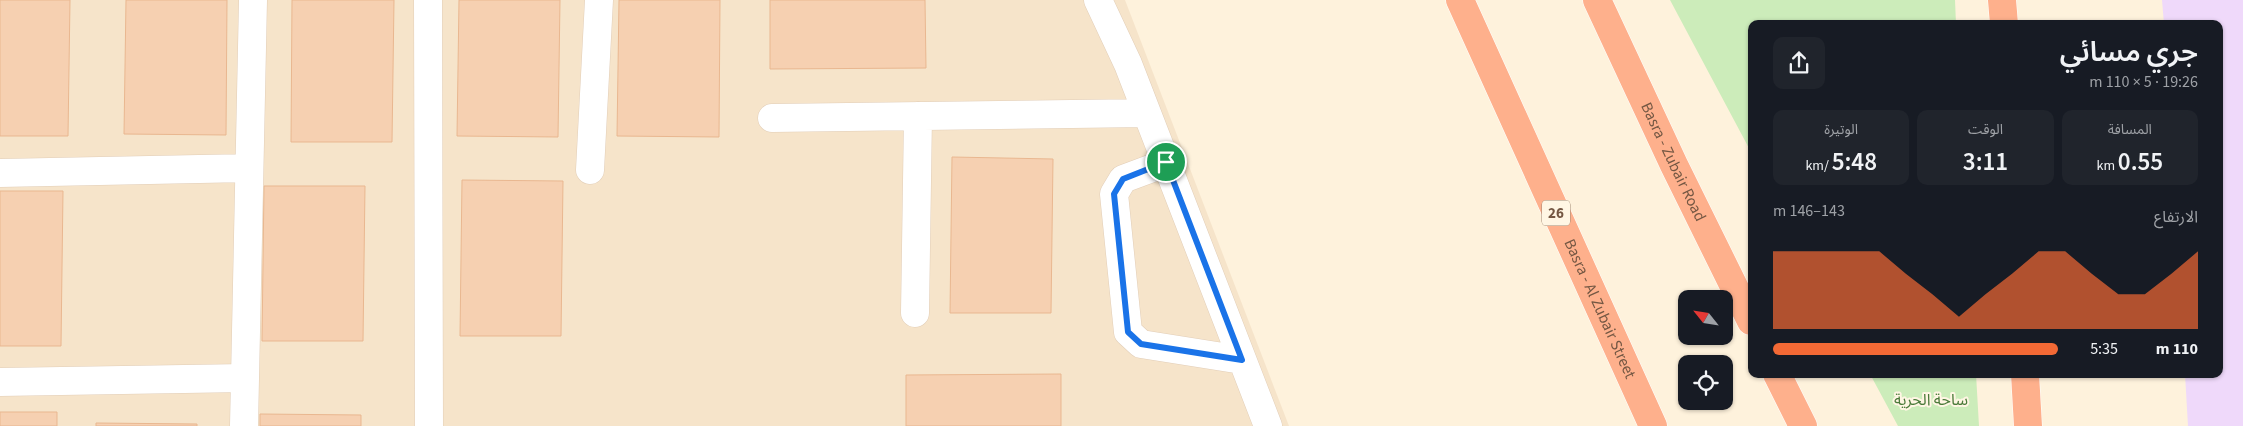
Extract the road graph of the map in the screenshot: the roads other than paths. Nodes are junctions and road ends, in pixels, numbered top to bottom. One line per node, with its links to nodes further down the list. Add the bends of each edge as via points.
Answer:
1 (253, 0): 13 (street)
2 (428, 0): 24 (street)
3 (599, 0): 14 (street)
4 (1098, 0): 9 (street, via 1128,64)
5 (1460, 0): 26 (highway, Basra - Al Zubair Street / 26)
6 (1597, 0): 17 (highway, Basra - Zubair Road)
7 (2002, 0): 8 (highway)
8 (2004, 20)
9 (1146, 113): 10 (street); 12 (street)
10 (918, 116): 11 (street); 16 (street)
11 (772, 118)
12 (1166, 162): 18 (street); 18 (street, via 1123,179 1114,194 1128,332 1141,344)
13 (249, 168): 15 (street); 19 (street)
14 (590, 170)
15 (0, 173)
16 (916, 313)
17 (1748, 315)
18 (1242, 360): 25 (street)
19 (245, 378): 22 (street); 23 (street)
20 (1779, 378): 27 (highway)
21 (2025, 378): 28 (highway)
22 (0, 382)
23 (244, 426)
24 (429, 426)
25 (1268, 426)
26 (1653, 426)
27 (1803, 426)
28 (2028, 426)

